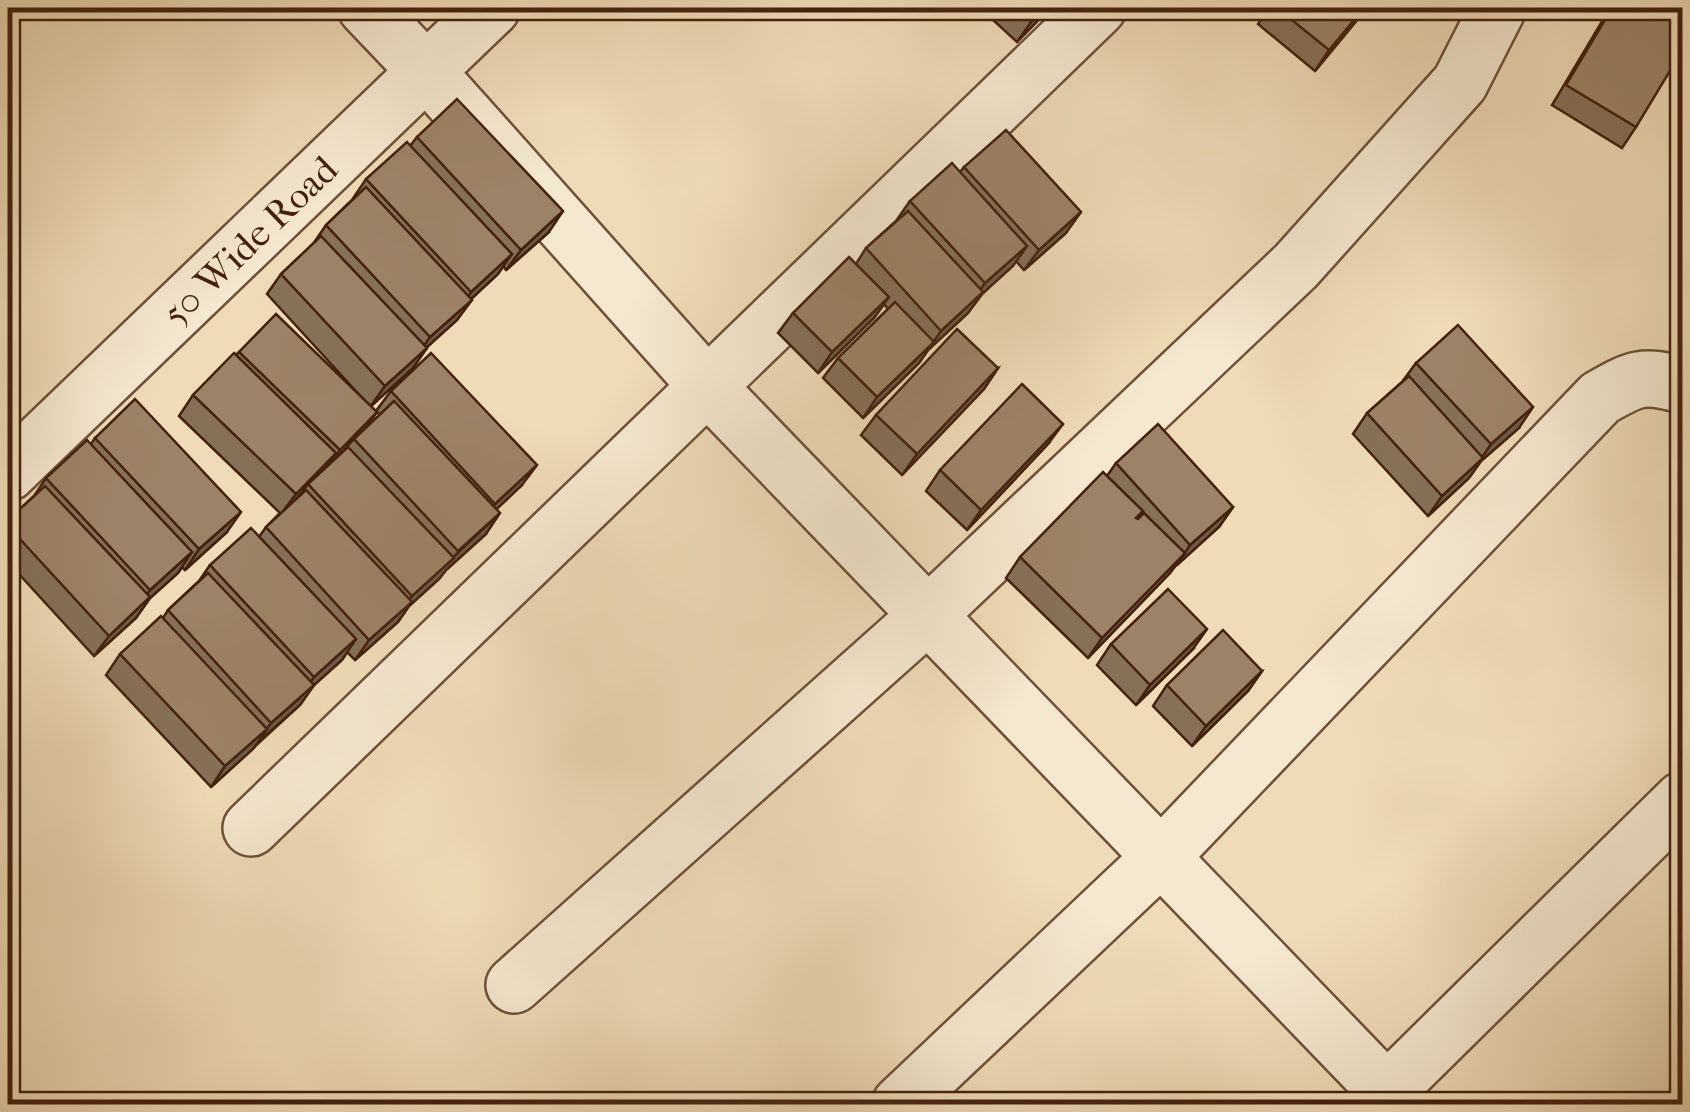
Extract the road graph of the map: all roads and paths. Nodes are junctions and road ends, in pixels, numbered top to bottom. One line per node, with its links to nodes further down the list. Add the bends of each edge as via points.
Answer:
1 (366, 8): 5 (street)
2 (492, 8): 5 (street, 50 Wide Road)
3 (1098, 8): 7 (street)
4 (1498, 8): 9 (street, via 1460,83 1296,266)
5 (426, 70): 7 (street); 8 (street, 50 Wide Road)
6 (1682, 385): 12 (street, via 1656,378 1628,382 1600,398)
7 (707, 386): 9 (street); 11 (street)
8 (8, 473)
9 (927, 616): 12 (street); 13 (street)
10 (1682, 800): 14 (street)
11 (251, 828)
12 (1161, 857): 14 (street); 15 (street)
13 (514, 985)
14 (1387, 1100)
15 (900, 1104)

